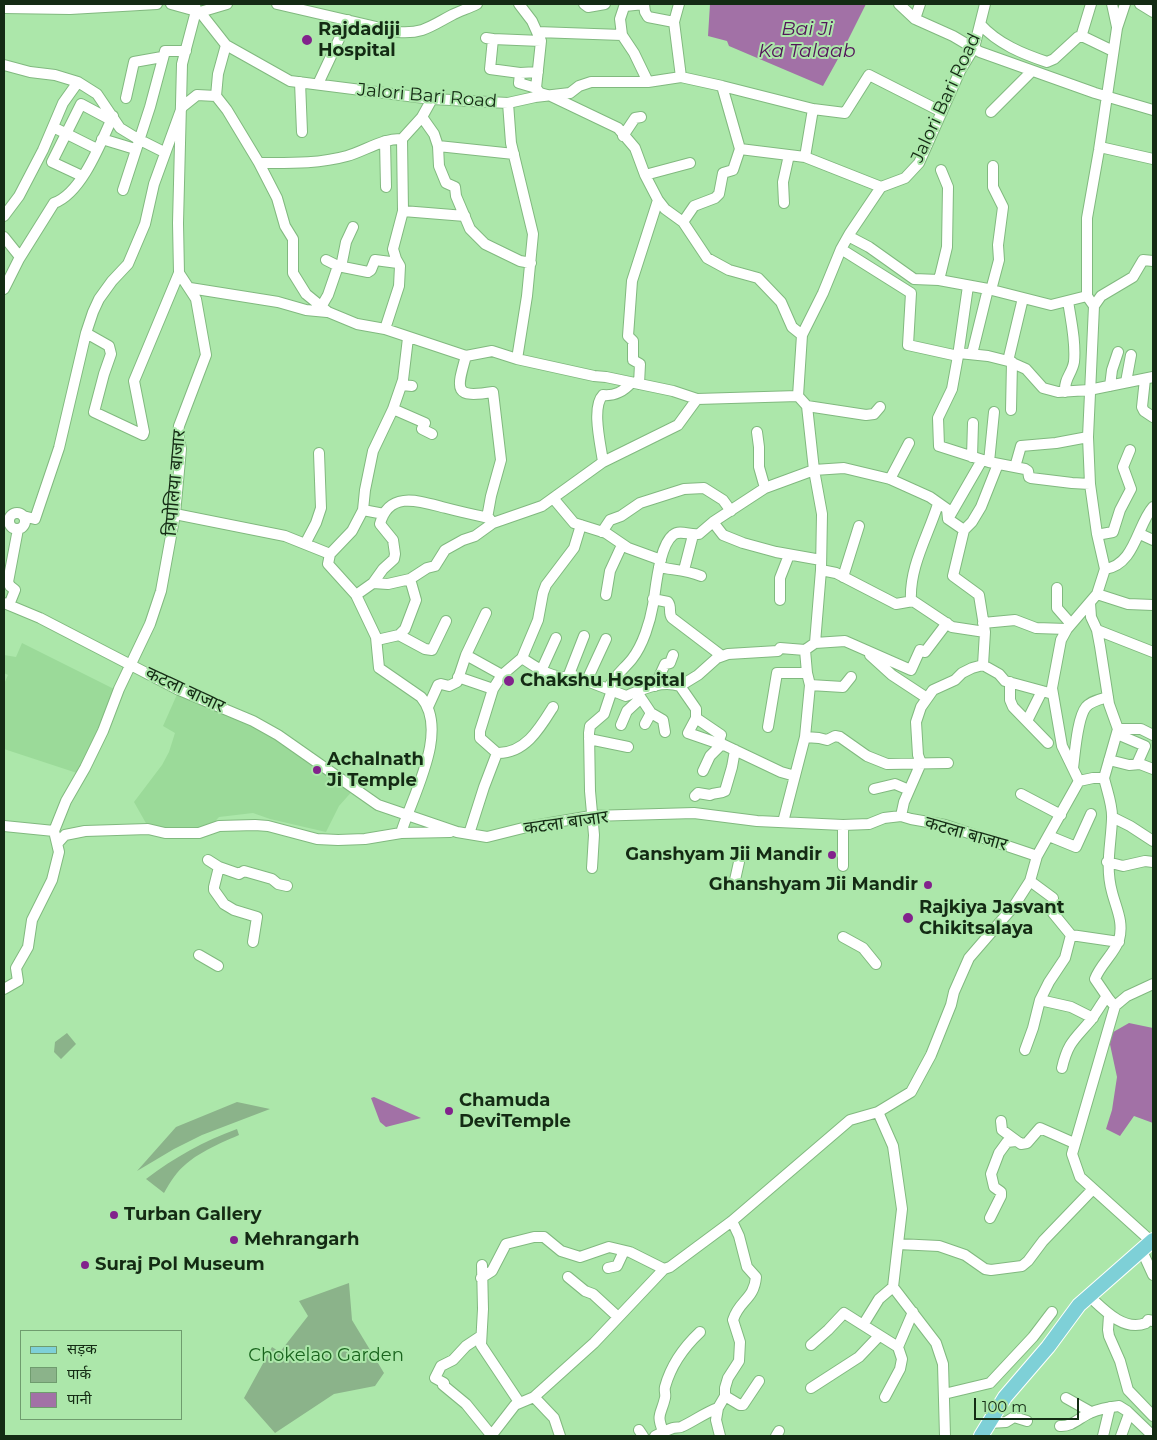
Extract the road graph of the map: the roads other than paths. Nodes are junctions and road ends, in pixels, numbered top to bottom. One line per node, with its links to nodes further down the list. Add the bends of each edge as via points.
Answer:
1 (157, 4): 18 (street, via 70,9)
2 (227, 4): 19 (street)
3 (277, 4): 22 (street)
4 (477, 4): 22 (street, via 419,32 398,32)
5 (519, 4): 27 (street, via 532,20)
6 (584, 4): 7 (street, via 588,7)
7 (600, 4)
8 (679, 4): 23 (street)
9 (899, 4): 21 (street)
10 (920, 4): 21 (street)
11 (985, 4): 24 (street, Jalori Bari Road)
12 (1091, 4): 28 (street)
13 (1112, 4): 25 (street)
14 (1125, 4): 25 (street)
15 (1140, 4): 20 (street)
16 (175, 5): 19 (street)
17 (625, 5): 23 (street, via 644,4 648,17); 26 (street, via 620,19)
18 (4, 8)
19 (197, 9): 29 (street, Jalori Bari Road); 31 (street)
20 (1153, 12)
21 (915, 19): 30 (street)
22 (348, 20): 42 (street)
23 (674, 22): 38 (street)
24 (980, 24): 28 (street, via 988,33 1021,53 1047,62); 30 (street, Jalori Bari Road)
25 (1117, 28): 32 (street)
26 (622, 35): 27 (street); 41 (street)
27 (539, 37): 36 (street); 37 (street, via 490,38 490,68)
28 (1081, 37): 32 (street)
29 (226, 45): 40 (street, Jalori Bari Road, via 290,81); 45 (street)
30 (974, 48): 35 (street); 54 (street, Jalori Bari Road)
31 (186, 51): 33 (street, via 165,51); 51 (street, via 182,64)
32 (1113, 51): 47 (street)
33 (162, 57): 48 (street, via 134,62); 66 (street, via 150,107)
34 (4, 65): 39 (street)
35 (1032, 71): 47 (street); 55 (street)
36 (538, 72): 37 (street); 44 (street)
37 (520, 73): 44 (street, via 519,82)
38 (681, 76): 41 (street, Jalori Bari Road); 43 (street, Jalori Bari Road)
39 (78, 82): 58 (street, via 97,94); 59 (street, via 62,103)
40 (300, 82): 42 (street, Jalori Bari Road); 60 (street)
41 (648, 82): 46 (street, Jalori Bari Road, via 591,82 570,93)
42 (318, 84): 49 (street, Jalori Bari Road)
43 (722, 86): 52 (street, Jalori Bari Road); 70 (street)
44 (536, 88): 46 (street, via 540,93)
45 (216, 96): 51 (street, via 197,95); 76 (street)
46 (551, 96): 50 (street, Jalori Bari Road); 62 (street, via 615,126)
47 (1107, 96): 53 (street); 68 (street)
48 (126, 98)
49 (432, 100): 50 (street, Jalori Bari Road); 56 (street)
50 (508, 103): 72 (street)
51 (182, 106): 71 (street); 101 (street)
52 (813, 108): 54 (street, Jalori Bari Road, via 845,113 869,73); 74 (street)
53 (1153, 110)
54 (942, 112): 83 (street, Jalori Bari Road, via 919,163 905,178)
55 (991, 112)
56 (422, 117): 64 (street); 67 (street)
57 (642, 117): 62 (street, via 635,118)
58 (112, 118): 61 (street, via 82,104); 63 (street); 66 (street)
59 (53, 127): 61 (street); 88 (street, via 19,196)
60 (302, 132)
61 (66, 134): 69 (street); 81 (street, via 52,162)
62 (623, 136): 80 (street, via 635,148)
63 (102, 139): 66 (street); 69 (street)
64 (402, 139): 65 (street, via 392,138); 87 (street)
65 (385, 142): 76 (street, via 319,163); 82 (street)
66 (136, 144): 71 (street); 84 (street)
67 (438, 146): 72 (street); 89 (street, via 439,166 446,183 455,187)
68 (1100, 147): 75 (street); 107 (street, via 1087,218)
69 (97, 149): 81 (street)
70 (740, 149): 73 (street); 90 (street, via 733,170 722,174 719,194 694,206)
71 (164, 152): 113 (street, via 136,246 128,264 100,299)
72 (514, 154): 99 (street, via 533,234)
73 (789, 155): 74 (street); 86 (street, via 783,182)
74 (805, 157): 83 (street)
75 (1153, 160)
76 (259, 162): 111 (street, via 293,239 293,273 306,294)
77 (690, 163): 80 (street)
78 (993, 166): 106 (street, via 993,188 1003,207 999,260)
79 (941, 170): 102 (street, via 948,187 947,247)
80 (645, 175): 85 (street)
81 (82, 176): 95 (street, via 63,200 54,203)
82 (386, 187)
83 (881, 187): 92 (street)
84 (122, 190)
85 (658, 200): 90 (street); 125 (street, via 632,281 628,336 633,341 633,360 640,364)
86 (784, 202)
87 (403, 211): 89 (street); 98 (street, via 393,249)
88 (4, 216)
89 (465, 216): 99 (street, via 470,229 485,244)
90 (683, 222): 114 (street, via 707,258 729,270 758,278 781,302 792,327)
91 (353, 226): 100 (street)
92 (850, 233): 94 (street); 102 (street, via 850,237 914,279)
93 (4, 237): 95 (street)
94 (841, 249): 114 (street); 117 (street, via 911,293 908,345)
95 (20, 257): 105 (street)
96 (326, 260): 100 (street)
97 (1148, 260): 110 (street, via 1133,277 1100,296)
98 (398, 263): 100 (street, via 375,260 368,272); 112 (street, via 399,286)
99 (531, 264): 121 (street)
100 (340, 266): 111 (street)
101 (179, 273): 104 (street, त्रिपोलिया बाजार); 113 (street, via 134,381 143,435 94,412 111,354 109,346)
102 (940, 280): 103 (street)
103 (968, 286): 106 (street); 117 (street)
104 (190, 288): 111 (street, via 278,302 306,310); 156 (street, त्रिपोलिया बाजार, via 196,299 206,355 179,426 181,449)
105 (4, 289)
106 (990, 290): 108 (street); 118 (street)
107 (1087, 296): 109 (street); 110 (street)
108 (1023, 298): 109 (street, via 1051,306); 122 (street)
109 (1068, 301): 128 (street, via 1074,359 1065,382)
110 (1094, 306): 127 (street)
111 (325, 309): 112 (street, via 357,324)
112 (385, 329): 115 (street)
113 (86, 333): 189 (street, via 59,448 35,519 15,513 9,518 11,526 18,529 8,582 15,590)
114 (802, 335): 129 (street)
115 (408, 338): 120 (street); 133 (street, via 407,385)
116 (1118, 352): 126 (street)
117 (958, 354): 118 (street); 144 (street, via 952,389 938,418 939,446)
118 (972, 354): 122 (street)
119 (1131, 355): 124 (street)
120 (466, 356): 121 (street, via 492,351); 159 (street, via 461,391 470,395 493,392 501,460 491,496)
121 (517, 359): 125 (street)
122 (1010, 361): 128 (street, via 1026,369 1043,388); 134 (street)
123 (1149, 378): 124 (street); 136 (street, via 1142,406 1144,412)
124 (1126, 382): 126 (street)
125 (635, 383): 130 (street); 145 (street, via 614,395 603,395 598,403)
126 (1110, 386): 127 (street)
127 (1089, 390): 128 (street); 140 (street)
128 (1065, 392)
129 (798, 396): 130 (street); 131 (street)
130 (697, 400): 145 (street, via 678,425)
131 (807, 406): 132 (street, via 866,414 874,414); 147 (street)
132 (880, 407)
133 (393, 409): 139 (street, via 424,423 422,430); 154 (street, via 374,451)
134 (1011, 410)
135 (994, 412): 144 (street)
136 (1153, 417)
137 (973, 423): 144 (street)
138 (756, 432): 150 (street, via 759,467)
139 (432, 434)
140 (1088, 437): 146 (street, via 1021,446); 149 (street)
141 (909, 443): 148 (street)
142 (1130, 450): 165 (street, via 1123,467 1130,491 1113,532)
143 (319, 453): 169 (street, via 320,515)
144 (985, 461): 146 (street); 158 (street); 163 (street, via 981,506)
145 (603, 462): 151 (street)
146 (1015, 466): 149 (street, via 1027,470 1031,478)
147 (814, 470): 148 (street, via 844,468); 150 (street); 174 (street, via 822,514)
148 (890, 480): 152 (street, via 930,497)
149 (1090, 484): 165 (street)
150 (765, 488): 155 (street)
151 (553, 498): 159 (street, via 542,506); 161 (street, via 574,523)
152 (938, 504): 158 (street, via 947,509); 187 (street, via 918,555)
153 (1153, 507): 166 (street)
154 (363, 510): 157 (street); 171 (street, via 352,532)
155 (731, 510): 160 (street); 164 (street, via 723,500 704,488 684,488 640,503 610,520)
156 (175, 514): 169 (street, via 285,536); 210 (street, त्रिपोलिया बाजार, via 161,591)
157 (384, 514): 159 (street, via 392,505 412,500); 180 (street, via 381,526 393,540 396,554)
158 (948, 520): 163 (street)
159 (490, 521): 179 (street, via 475,536 445,550 435,566 426,568)
160 (713, 522): 167 (street); 172 (street, via 723,535)
161 (581, 525): 164 (street); 209 (street, via 574,548 543,592 538,620)
162 (859, 526): 178 (street)
163 (964, 530): 194 (street, via 953,576 979,595)
164 (602, 532): 170 (street)
165 (1097, 534): 175 (street)
166 (1140, 534): 168 (street); 175 (street, via 1115,568)
167 (693, 535): 173 (street, via 674,534); 176 (street)
168 (1153, 540)
169 (305, 544): 171 (street)
170 (622, 545): 173 (street); 184 (street, via 610,570)
171 (330, 554): 183 (street, via 328,564)
172 (789, 555): 174 (street); 186 (street, via 780,578)
173 (660, 563): 176 (street); 185 (street)
174 (821, 565): 178 (street); 202 (street)
175 (1105, 569): 182 (street)
176 (684, 570): 177 (street)
177 (701, 576)
178 (843, 577): 187 (street, via 896,604)
179 (410, 580): 180 (street); 197 (street, via 416,603)
180 (373, 583): 183 (street)
181 (1057, 588): 195 (street, via 1057,608)
182 (1097, 594): 188 (street); 190 (street, via 1128,604)
183 (356, 595): 201 (street)
184 (606, 595)
185 (653, 599): 208 (street, via 668,602 672,618); 224 (street, via 638,649 614,678)
186 (780, 600)
187 (911, 601): 193 (street)
188 (1090, 603): 195 (street); 196 (street, via 1091,617)
189 (6, 604): 210 (street, कटला बाजार)
190 (1153, 605)
191 (486, 613): 206 (street)
192 (446, 621): 197 (street, via 432,650)
193 (947, 623): 194 (street, via 952,627); 203 (street, via 925,652 920,650 911,670)
194 (984, 627): 195 (street, via 1014,620 1036,628); 211 (street)
195 (1069, 627): 226 (street, via 1061,640)
196 (1097, 630): 205 (street); 228 (street)
197 (399, 635): 201 (street)
198 (584, 636): 216 (street)
199 (556, 638): 212 (street)
200 (606, 639): 218 (street)
201 (377, 640): 230 (street, via 379,668 421,697)
202 (815, 643): 203 (street, via 846,641); 204 (street)
203 (861, 648): 229 (street)
204 (805, 650): 208 (street, via 780,648 778,651); 213 (street)
205 (1153, 652)
206 (466, 655): 214 (street); 215 (street)
207 (673, 655): 221 (street)
208 (722, 656): 222 (street)
209 (522, 658): 212 (street); 214 (street)
210 (130, 665): 262 (street, कटला बाजार, via 253,721 378,805); 271 (street, त्रिपोलिया बाजार, via 99,739)
211 (983, 665): 219 (street); 229 (street, via 933,690)
212 (541, 671): 216 (street)
213 (807, 673): 220 (street); 237 (street, via 777,673)
214 (502, 675): 223 (street)
215 (458, 677): 223 (street); 230 (street, via 452,685 438,685)
216 (568, 677): 218 (street)
217 (851, 677): 220 (street, via 843,687)
218 (587, 680): 224 (street)
219 (1010, 682): 225 (street); 234 (street, via 1010,700)
220 (810, 685): 241 (street)
221 (655, 686): 222 (street); 227 (street)
222 (680, 686): 233 (street, via 696,709)
223 (493, 689): 247 (street, via 480,738)
224 (610, 689): 227 (street, via 626,696); 242 (street, via 604,714 590,726)
225 (1042, 691): 226 (street); 234 (street)
226 (1053, 694): 252 (street, via 1062,746)
227 (639, 695): 232 (street); 236 (street, via 627,711)
228 (1108, 696): 238 (street); 252 (street, via 1088,705 1083,712)
229 (927, 698): 249 (street, via 916,722)
230 (428, 707): 262 (street, via 431,741 428,758)
231 (553, 707): 247 (street, via 537,732 520,748)
232 (651, 713): 235 (street); 239 (street, via 663,720)
233 (696, 718): 243 (street, via 721,735); 243 (street, via 688,733)
234 (1027, 720): 244 (street)
235 (646, 724)
236 (622, 725)
237 (768, 727)
238 (1117, 731): 240 (street, via 1141,729); 248 (street); 251 (street, via 1145,746)
239 (665, 732)
240 (1153, 734)
241 (805, 737): 249 (street, via 827,740 840,737 867,756 887,764); 255 (street)
242 (589, 739): 245 (street); 265 (street)
243 (721, 742): 246 (street); 254 (street)
244 (1048, 743)
245 (628, 747)
246 (735, 750): 255 (street); 261 (street, via 725,791)
247 (497, 753): 274 (street)
248 (1110, 760): 251 (street, via 1126,765); 256 (street)
249 (921, 763): 250 (street); 259 (street)
250 (948, 763)
251 (1137, 764): 253 (street)
252 (1073, 769): 257 (street)
253 (1153, 769)
254 (703, 771)
255 (795, 776): 268 (street)
256 (1104, 778): 257 (street); 267 (street)
257 (1079, 781): 264 (street)
258 (874, 789): 259 (street, via 895,784)
259 (909, 790): 266 (street)
260 (1021, 794): 264 (street)
261 (695, 796)
262 (406, 814): 272 (street, कटला बाजार); 273 (street)
263 (1091, 814): 275 (street, via 1076,847)
264 (1061, 815): 275 (street)
265 (591, 816): 268 (street, कटला बाजार, via 694,813); 274 (street, कटला बाजार, via 487,837); 285 (street, via 594,835)
266 (901, 816): 269 (street, कटला बाजार, via 870,824); 278 (street, कटला बाजार, via 945,825)
267 (1112, 817): 276 (street); 281 (street)
268 (783, 822): 269 (street, कटला बाजार)
269 (844, 825): 283 (street)
270 (4, 826): 271 (street)
271 (54, 831): 277 (street)
272 (457, 832): 273 (street); 274 (street, कटला बाजार)
273 (401, 833): 277 (street, via 365,839 322,839 255,825 219,826 199,833 166,833 148,828 65,835)
274 (469, 834)
275 (1049, 836): 278 (street)
276 (1153, 841)
277 (57, 844): 297 (street, via 59,852 54,873 32,920 28,947 16,968 18,981)
278 (1037, 856): 287 (street)
279 (208, 860): 284 (street)
280 (739, 862): 286 (street)
281 (1107, 862): 282 (street, via 1123,866); 292 (street, via 1121,926)
282 (1153, 862)
283 (843, 866)
284 (219, 868): 288 (street, via 269,878); 291 (street, via 214,890 224,904 257,917)
285 (592, 868)
286 (735, 880)
287 (1030, 881): 289 (street, via 1053,898 1053,913); 303 (street, via 1014,906 969,958 931,1055 911,1092)
288 (287, 886)
289 (1071, 935): 292 (street); 298 (street, via 1065,958)
290 (843, 937): 294 (street, via 863,948)
291 (253, 942)
292 (1118, 942): 299 (street, via 1096,977 1096,982)
293 (199, 955): 295 (street)
294 (876, 964)
295 (218, 966)
296 (1153, 984): 299 (street)
297 (4, 989)
298 (1040, 1000): 300 (street, via 1071,1007); 301 (street, via 1034,1028)
299 (1111, 1002): 300 (street, via 1103,1002); 306 (street, via 1099,1063)
300 (1092, 1018): 302 (street, via 1065,1053)
301 (1024, 1050)
302 (1062, 1068)
303 (878, 1112): 309 (street, via 850,1120); 310 (street, via 893,1146 902,1209)
304 (1001, 1121): 305 (street, via 1002,1130)
305 (1016, 1141): 306 (street, via 1024,1145 1040,1128); 308 (street, via 1007,1142 995,1160 991,1174 994,1187 1001,1196)
306 (1074, 1143): 307 (street, via 1072,1154 1080,1177)
307 (1093, 1189): 310 (street, via 1022,1266 985,1269 965,1255 939,1246); 311 (street)
308 (990, 1218)
309 (732, 1221): 315 (street); 335 (street, via 747,1267 756,1278 752,1294 740,1305 733,1320 740,1342 739,1355 738,1364 726,1382)
310 (898, 1244): 319 (street)
311 (1149, 1244): 316 (street); 320 (main road)
312 (624, 1251): 314 (street, via 617,1266); 315 (street); 318 (street, via 609,1247 580,1256 561,1251 544,1236 534,1237 506,1244 492,1271)
313 (482, 1264): 318 (street)
314 (608, 1268)
315 (664, 1269): 324 (street)
316 (1153, 1275)
317 (568, 1277): 324 (street)
318 (481, 1278): 328 (street)
319 (893, 1287): 321 (street); 326 (street, via 879,1299)
320 (1080, 1305): 323 (street); 346 (main road, via 1005,1397)
321 (913, 1312): 331 (street); 334 (street, via 936,1343 943,1364)
322 (1052, 1312): 334 (street, via 990,1383)
323 (1110, 1315): 325 (street, via 1137,1326); 344 (street, via 1109,1336 1128,1390)
324 (618, 1317): 336 (street)
325 (1153, 1321)
326 (863, 1325): 329 (street); 330 (street, via 844,1313)
327 (700, 1332): 348 (street, via 678,1359 665,1387 666,1396 658,1418)
328 (481, 1336): 339 (street, via 482,1346); 349 (street, via 441,1366 435,1378 466,1404)
329 (879, 1336): 331 (street); 333 (street, via 859,1357)
330 (811, 1345)
331 (898, 1347): 337 (street, via 902,1359 900,1369)
332 (759, 1381): 335 (street, via 740,1405)
333 (810, 1388)
334 (944, 1394): 352 (street)
335 (725, 1396): 341 (street)
336 (534, 1397): 339 (street); 350 (street, via 554,1418)
337 (885, 1397)
338 (1066, 1398): 342 (street)
339 (519, 1402): 349 (street)
340 (1110, 1407): 342 (street); 343 (street, via 1118,1406); 354 (street)
341 (718, 1408): 348 (street); 351 (street, via 716,1420)
342 (1091, 1412): 347 (street, via 1081,1420)
343 (1129, 1414): 355 (street); 356 (street)
344 (1153, 1416)
345 (1026, 1421): 346 (street, via 1014,1417 1006,1422)
346 (989, 1423): 353 (main road)
347 (1060, 1426)
348 (659, 1434)
349 (492, 1436)
350 (560, 1436)
351 (720, 1436)
352 (945, 1436)
353 (981, 1436)
354 (1103, 1436)
355 (1121, 1436)
356 (1153, 1436)

